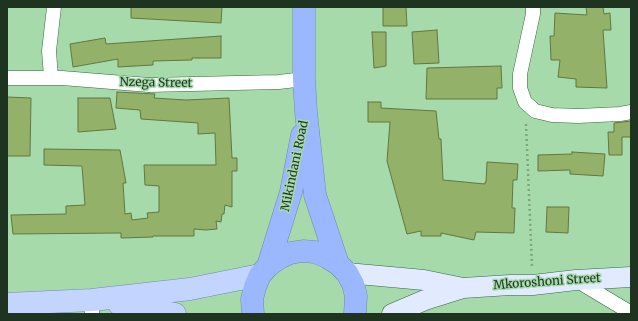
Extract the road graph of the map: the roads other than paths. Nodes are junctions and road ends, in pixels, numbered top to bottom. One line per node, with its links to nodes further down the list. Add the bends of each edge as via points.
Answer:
1 (54, 7): 4 (street, via 49,51)
2 (304, 7): 6 (highway, Mikindani Road)
3 (533, 7): 8 (street, via 520,74 520,88 525,102 536,111 552,115)
4 (51, 77): 5 (street, Nzega Street); 6 (street, Nzega Street, via 149,85 279,82)
5 (7, 78)
6 (304, 79): 7 (highway, Mikindani Road)
7 (306, 112): 9 (highway, Mikindani Road, via 315,195); 10 (highway, Mikindani Road, via 291,192)
8 (631, 112)
9 (342, 268): 10 (highway, via 327,257 303,251 279,258); 13 (street, Mkoroshoni Street); 20 (highway, Mikindani Road, via 356,296)
10 (264, 270): 15 (main road, via 190,289); 19 (highway, Mikindani Road, via 254,286)
11 (631, 277): 12 (street, Mkoroshoni Street)
12 (576, 280): 13 (street, Mkoroshoni Street, via 534,285); 17 (street)
13 (463, 288): 16 (street, Mkoroshoni Street)
14 (7, 304): 15 (main road)
15 (92, 307): 18 (main road)
16 (425, 307): 21 (street, Mkoroshoni Street)
17 (631, 313)
18 (175, 314)
19 (253, 314)
20 (355, 314)
21 (392, 314)

